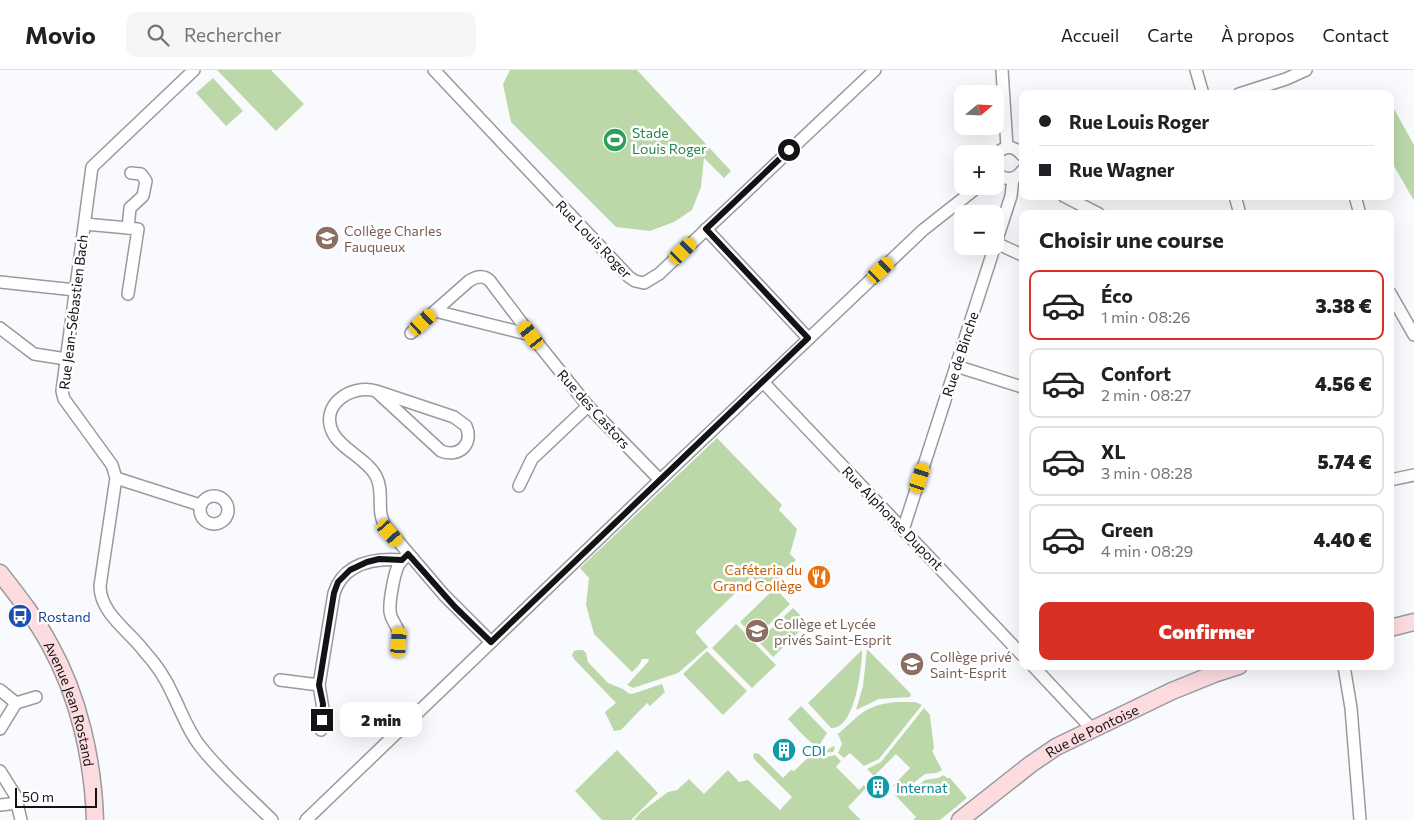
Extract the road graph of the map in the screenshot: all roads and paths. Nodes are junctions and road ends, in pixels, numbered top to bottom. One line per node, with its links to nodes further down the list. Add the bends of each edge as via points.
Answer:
1 (194, 70): 20 (street, Rue Jean-Sébastien Bach, via 92,167)
2 (434, 70): 22 (street, Rue Louis Roger, via 634,281 644,283 654,278)
3 (875, 70): 22 (street, Rue Louis Roger)
4 (1002, 70): 9 (street)
5 (1196, 70): 7 (street)
6 (1306, 70): 8 (street)
7 (1202, 90)
8 (1267, 90)
9 (1007, 147): 10 (street); 11 (street)
10 (1004, 148)
11 (1019, 152)
12 (131, 173): 21 (street, via 141,174 146,180 144,196 130,208)
13 (1019, 174): 15 (street)
14 (1019, 177): 19 (street, Rue de Binche)
15 (1004, 178)
16 (967, 195): 35 (street, via 927,226)
17 (1072, 200): 18 (street)
18 (1090, 210)
19 (1004, 220)
20 (85, 224): 21 (street); 27 (street, Rue Jean-Sébastien Bach)
21 (128, 228): 28 (street, via 138,229)
22 (706, 229): 35 (street)
23 (1004, 247): 24 (street)
24 (1019, 254)
25 (992, 255): 37 (street, Rue de Binche)
26 (0, 282): 27 (street)
27 (75, 290): 36 (street, Rue Jean-Sébastien Bach)
28 (128, 294)
29 (1394, 300): 34 (street)
30 (435, 311): 32 (street, Rue des Castors); 33 (street); 33 (street, Rue des Castors, via 469,281 483,276)
31 (0, 328): 36 (street, via 34,354)
32 (411, 333)
33 (531, 335): 41 (street, Rue des Castors)
34 (1414, 335)
35 (808, 338): 38 (street)
36 (66, 358): 43 (street, Rue Jean-Sébastien Bach, via 62,386 64,399 112,465)
37 (956, 366): 39 (street); 48 (street, Rue de Binche)
38 (763, 382): 45 (street); 48 (street, Rue Alphonse Dupont)
39 (1019, 386)
40 (376, 391): 40 (street, via 441,451 455,453 466,445 468,430 460,420); 49 (street, via 359,389 343,397 333,408 330,423 336,437 375,473 381,488 383,523)
41 (588, 406): 45 (street, Rue des Castors); 46 (street, via 532,459)
42 (1414, 475): 44 (street)
43 (116, 478): 47 (street); 74 (street, via 100,586 102,601 161,673 196,740)
44 (1394, 479)
45 (660, 480): 56 (street)
46 (518, 486)
47 (200, 505)
48 (903, 530): 57 (street, Rue Alphonse Dupont)
49 (405, 557): 55 (street, via 394,577 390,608 398,628); 56 (street); 62 (street, via 367,562 350,570 338,582)
50 (0, 565): 52 (street, Avenue Jean Rostand)
51 (0, 573): 52 (street, Avenue Jean Rostand)
52 (19, 596): 73 (street, Avenue Jean Rostand, via 50,644 71,692 90,771)
53 (1414, 622): 54 (street)
54 (1394, 627)
55 (399, 642)
56 (491, 642): 75 (street)
57 (1019, 652)
58 (1037, 670): 67 (street)
59 (1226, 670): 67 (street, Rue de Pontoise, via 1172,691)
60 (1345, 670): 77 (street, via 1352,715)
61 (280, 680): 62 (street)
62 (319, 685): 68 (street, via 323,709)
63 (0, 690): 65 (street)
64 (36, 697): 65 (street)
65 (16, 703): 66 (street)
66 (0, 729)
67 (1092, 729): 76 (street, Rue de Pontoise, via 1034,761)
68 (321, 730)
69 (0, 771): 70 (street)
70 (18, 803): 71 (street); 72 (street)
71 (0, 805)
72 (21, 820)
73 (95, 820)
74 (272, 820)
75 (306, 820)
76 (960, 820)
77 (1360, 820)

